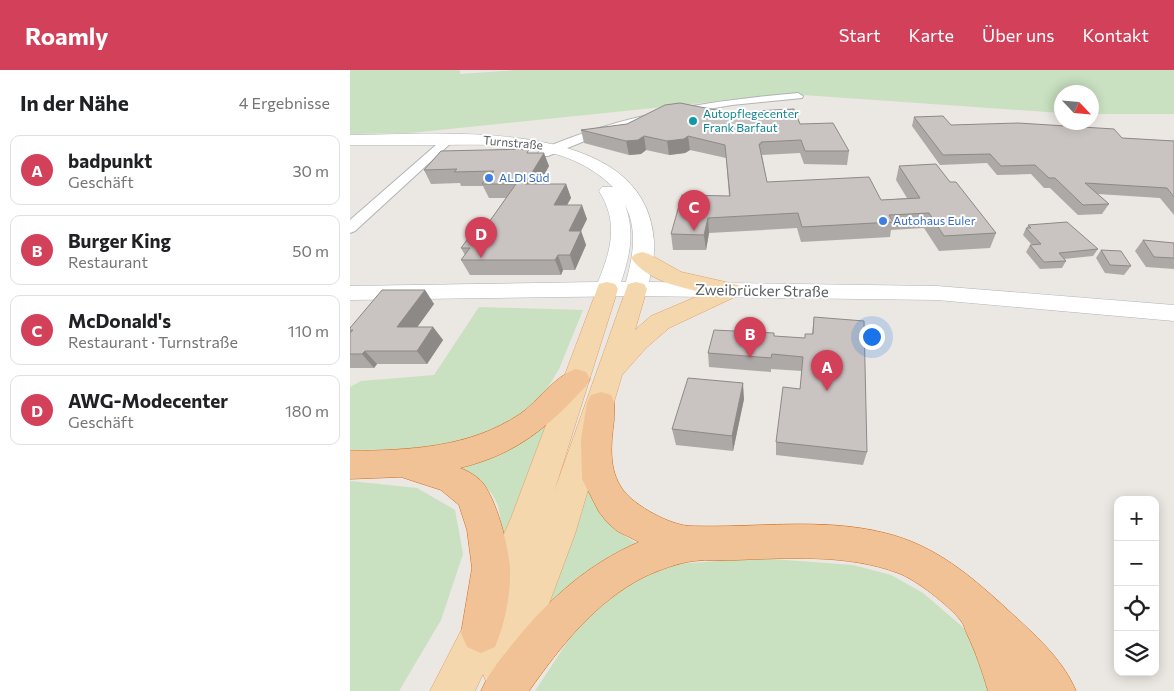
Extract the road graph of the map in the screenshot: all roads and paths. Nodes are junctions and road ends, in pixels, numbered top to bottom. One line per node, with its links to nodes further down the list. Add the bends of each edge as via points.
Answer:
1 (798, 96): 4 (street, via 659,113 589,133)
2 (350, 140): 3 (street, Turnstraße)
3 (456, 140): 4 (street, Turnstraße, via 514,141); 5 (street)
4 (549, 151): 6 (street, Turnstraße, via 597,166 624,189 638,212 643,230); 7 (street, Turnstraße, via 585,170 602,184 616,203 621,216 622,242)
5 (350, 228)
6 (642, 258): 8 (street, Turnstraße); 9 (main road, via 668,276)
7 (607, 289): 8 (street, Zweibrücker Straße); 10 (street, Zweibrücker Straße); 12 (main road)
8 (636, 289): 9 (street, Zweibrücker Straße); 12 (main road)
9 (731, 290): 11 (street, Zweibrücker Straße, via 989,296); 12 (main road, via 660,322)
10 (350, 293)
11 (1174, 313)
12 (596, 385): 14 (highway, via 482,449 435,461); 15 (highway, via 598,477 608,498 619,512 638,525); 17 (main road, via 528,519); 19 (main road, via 554,543)
13 (350, 465): 14 (highway)
14 (384, 465): 17 (highway, via 434,472 448,477 471,494 486,532 491,570)
15 (691, 544): 16 (highway, via 760,541 876,547 901,555 934,572); 20 (highway, via 648,556 599,582 552,627)
16 (970, 601): 21 (highway, via 991,636); 22 (highway, via 1008,637)
17 (481, 633): 18 (main road)
18 (452, 691)
19 (495, 691)
20 (503, 691)
21 (1010, 691)
22 (1054, 691)

